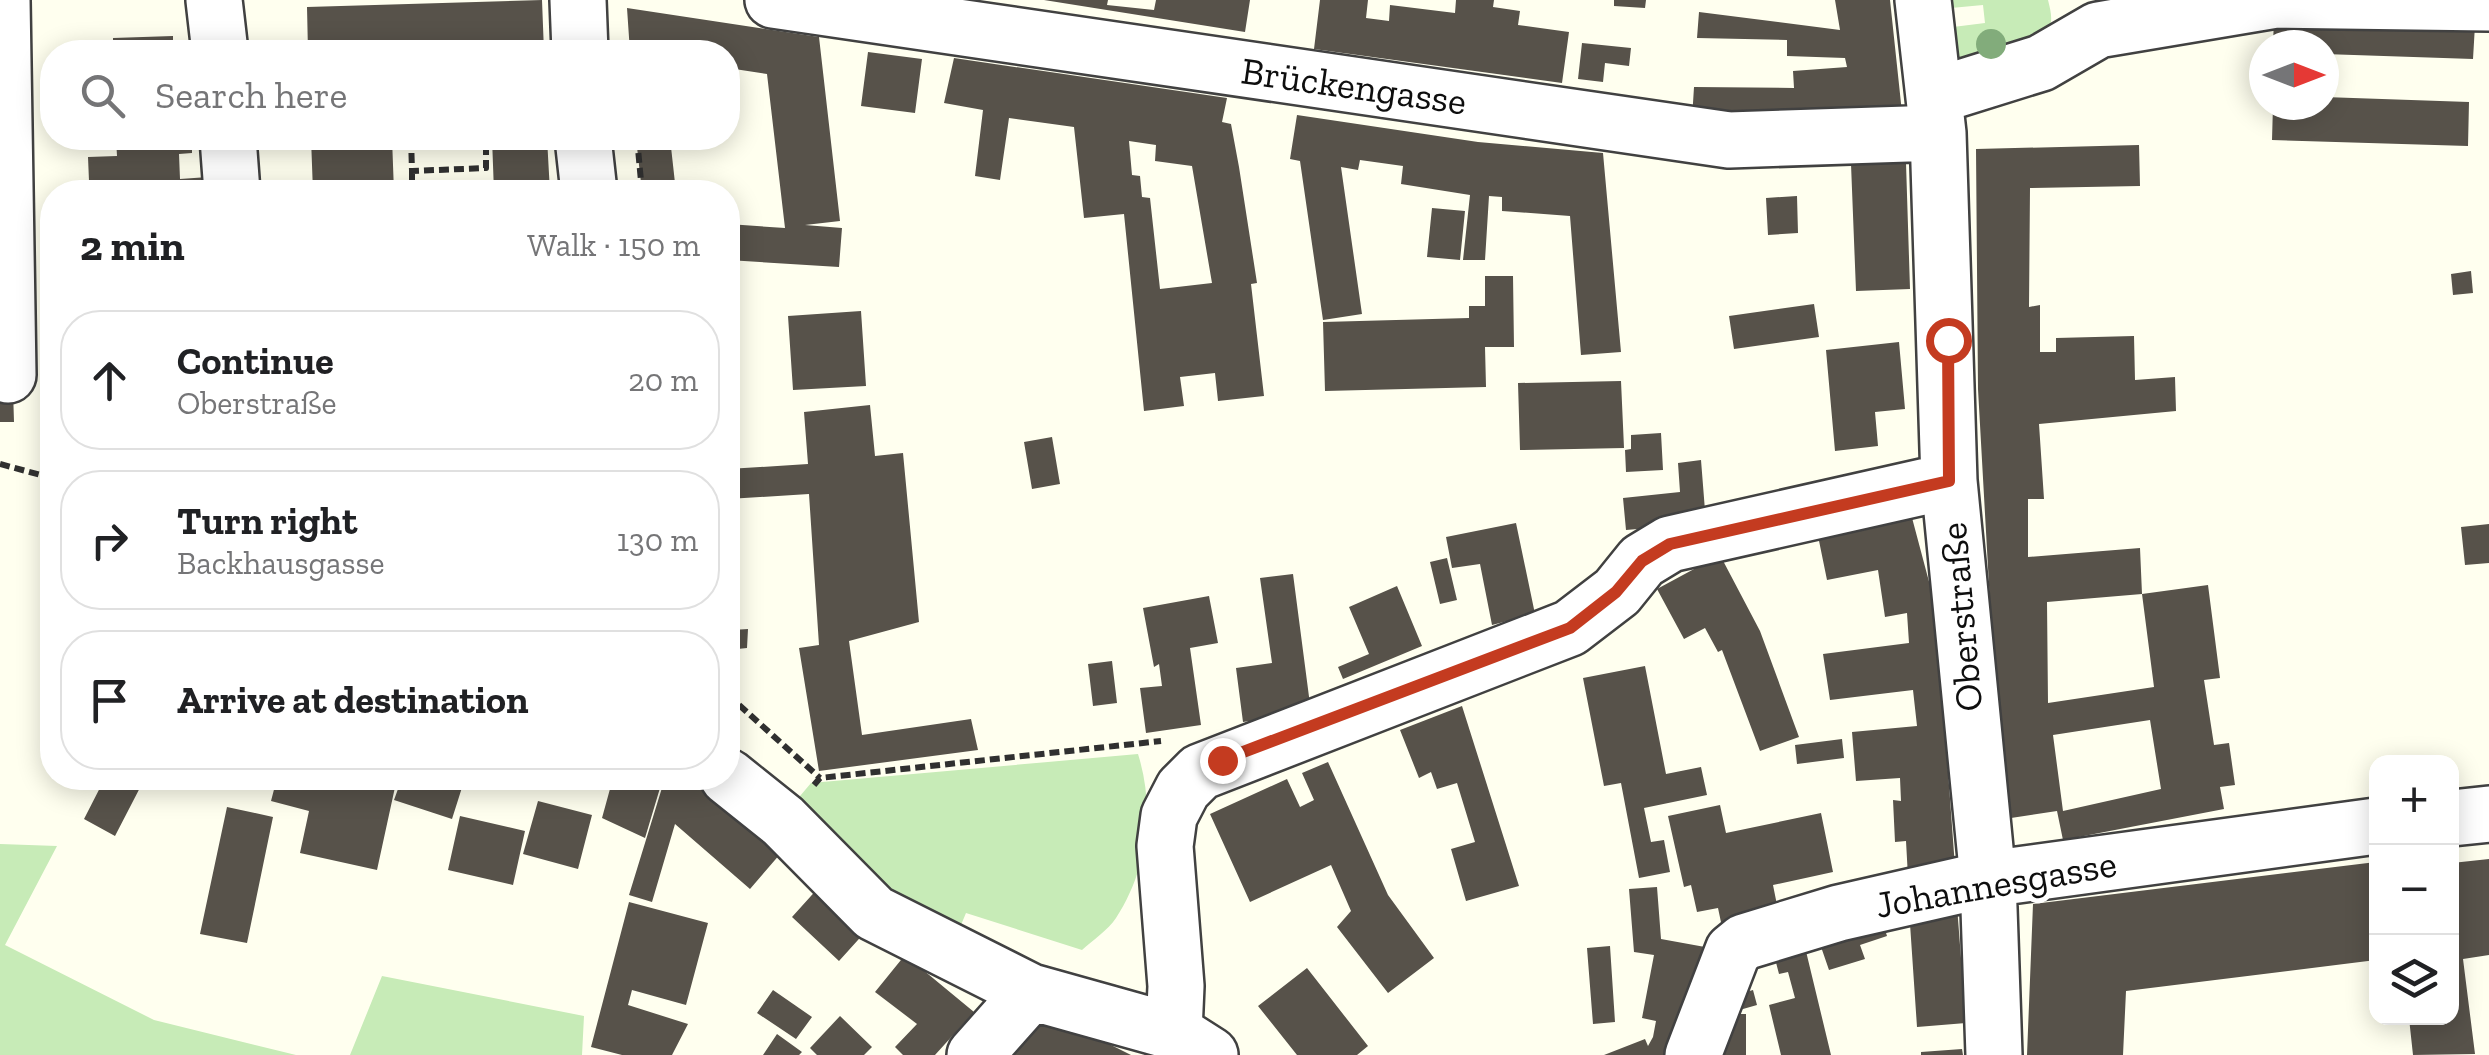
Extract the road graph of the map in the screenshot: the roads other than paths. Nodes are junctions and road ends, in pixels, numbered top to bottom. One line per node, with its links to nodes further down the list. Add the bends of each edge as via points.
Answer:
1 (2, 0): 15 (street)
2 (214, 0): 8 (street)
3 (578, 0): 9 (street)
4 (772, 0): 10 (street, Brückengasse, via 1729,140)
5 (1923, 0): 10 (street, Oberstraße)
6 (2277, 0): 7 (street, Brückengasse); 10 (street, Brückengasse, via 2098,30)
7 (2489, 4)
8 (219, 40)
9 (580, 40)
10 (1937, 114): 16 (street, Oberstraße)
11 (229, 150): 13 (street)
12 (584, 150): 14 (street)
13 (231, 180)
14 (587, 180)
15 (8, 374)
16 (1949, 481): 21 (street, Oberstraße); 23 (street, via 1670,544 1570,628 1200,772 1169,816 1165,846 1176,986)
17 (740, 786): 22 (street, via 784,821 874,913)
18 (2489, 814): 19 (street)
19 (2459, 817)
20 (2369, 827): 21 (street, Johannesgasse)
21 (1988, 879): 25 (street, Johannesgasse, via 1744,942 1733,951); 26 (street, Oberstraße)
22 (1031, 992): 23 (street); 24 (street)
23 (1192, 1043)
24 (976, 1055)
25 (1693, 1055)
26 (1994, 1055)

